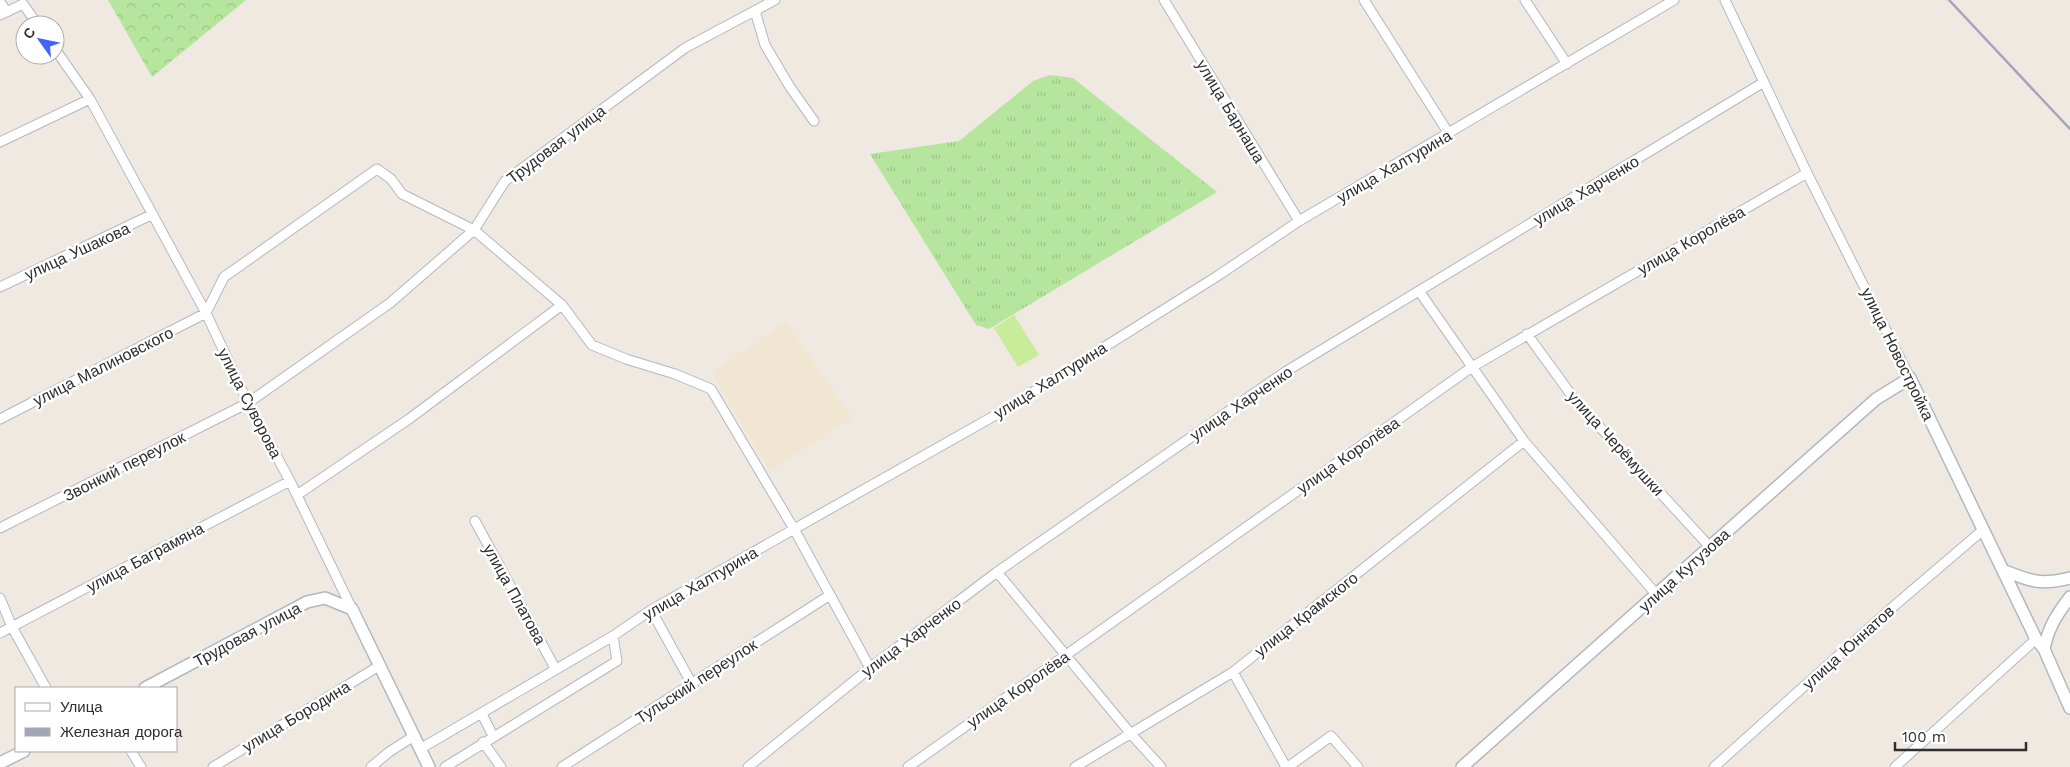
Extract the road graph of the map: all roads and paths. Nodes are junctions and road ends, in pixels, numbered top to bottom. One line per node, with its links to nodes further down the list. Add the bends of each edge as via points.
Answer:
1 (775, 0): 8 (street, Трудовая улица)
2 (1164, 0): 20 (street, улица Барнаша)
3 (1364, 0): 16 (street)
4 (1525, 0): 12 (street)
5 (1674, 0): 12 (street, улица Халтурина)
6 (1725, 0): 13 (street, улица Новостройка)
7 (0, 2): 9 (street)
8 (755, 11): 15 (street, via 766,45); 21 (street, Трудовая улица, via 685,48 505,181)
9 (3, 14): 10 (street, via 24,4)
10 (31, 15)
11 (65, 63): 14 (street, улица Суворова)
12 (1567, 64): 16 (street, улица Халтурина)
13 (1764, 82): 18 (street, улица Новостройка); 23 (street, улица Харченко)
14 (90, 99): 17 (street); 19 (street, улица Суворова)
15 (814, 121)
16 (1449, 134): 20 (street, улица Халтурина)
17 (0, 142)
18 (1807, 173): 26 (street, улица Королёва); 28 (street, улица Новостройка)
19 (153, 214): 22 (street, улица Ушакова); 25 (street, улица Суворова)
20 (1299, 221): 36 (street, улица Халтурина, via 1000,412)
21 (474, 230): 24 (street); 25 (street, via 402,194 378,169 224,277); 29 (street, Трудовая улица, via 390,303)
22 (0, 287)
23 (1419, 291): 27 (street); 40 (street, улица Харченко, via 1285,372)
24 (562, 305): 33 (street, via 409,419); 36 (street, via 592,345 711,389)
25 (206, 313): 29 (street, улица Суворова); 30 (street, улица Малиновского)
26 (1527, 334): 27 (street, улица Королёва); 38 (street, улица Черёмушки, via 1575,400)
27 (1472, 367): 31 (street); 53 (street, улица Королёва)
28 (1910, 378): 37 (main road, улица Новостройка); 38 (main road, улица Кутузова, via 1876,399)
29 (248, 403): 32 (street, улица Суворова); 35 (street, Звонкий переулок)
30 (0, 418)
31 (1524, 441): 42 (street); 57 (street, улица Крамского)
32 (290, 481): 33 (street, улица Суворова); 48 (street, улица Баграмяна)
33 (297, 495): 46 (street, улица Суворова)
34 (476, 521): 55 (street, улица Платова)
35 (0, 528)
36 (794, 529): 43 (street); 47 (street, улица Халтурина)
37 (1983, 530): 39 (main road, улица Новостройка); 85 (street, улица Юннатов)
38 (1710, 547): 42 (main road, улица Кутузова)
39 (2005, 571): 41 (main road, via 2040,583); 51 (main road, улица Новостройка)
40 (997, 572): 53 (street); 56 (street, улица Харченко)
41 (2070, 578)
42 (1656, 594): 84 (main road, улица Кутузова)
43 (830, 595): 56 (street); 58 (street, Тульский переулок)
44 (2070, 596): 52 (main road, via 2047,632)
45 (0, 598): 48 (street)
46 (352, 609): 54 (main road, улица Суворова); 60 (main road, Трудовая улица, via 325,598 307,602)
47 (651, 610): 50 (street, улица Халтурина); 58 (street)
48 (12, 627): 49 (street, улица Баграмяна); 59 (street)
49 (0, 633)
50 (613, 636): 55 (street, улица Халтурина); 65 (street, via 617,661)
51 (2036, 639): 52 (main road, улица Новостройка); 86 (street)
52 (2044, 649): 61 (main road, улица Новостройка)
53 (1066, 655): 63 (street); 79 (street, улица Королёва)
54 (379, 666): 64 (main road, улица Суворова); 72 (street, улица Бородина)
55 (555, 668): 62 (street, улица Халтурина)
56 (870, 668): 78 (street, улица Харченко)
57 (1233, 672): 63 (street, улица Крамского); 82 (street)
58 (692, 684): 77 (street, Тульский переулок)
59 (45, 687)
60 (146, 687)
61 (2070, 708)
62 (482, 714): 65 (street); 67 (street, улица Халтурина)
63 (1131, 734): 80 (street, улица Крамского); 81 (street)
64 (414, 736): 67 (main road, улица Суворова); 73 (street)
65 (493, 736): 66 (street)
66 (483, 742): 75 (street); 76 (street)
67 (420, 749): 74 (main road, улица Суворова)
68 (22, 752): 70 (main road)
69 (132, 752): 71 (street)
70 (0, 763)
71 (141, 767)
72 (213, 767)
73 (371, 767)
74 (429, 767)
75 (445, 767)
76 (501, 767)
77 (562, 767)
78 (748, 767)
79 (908, 767)
80 (1075, 767)
81 (1161, 767)
82 (1287, 767): 83 (street, via 1331,736)
83 (1358, 767)
84 (1462, 767)
85 (1714, 767)
86 (1895, 767)

